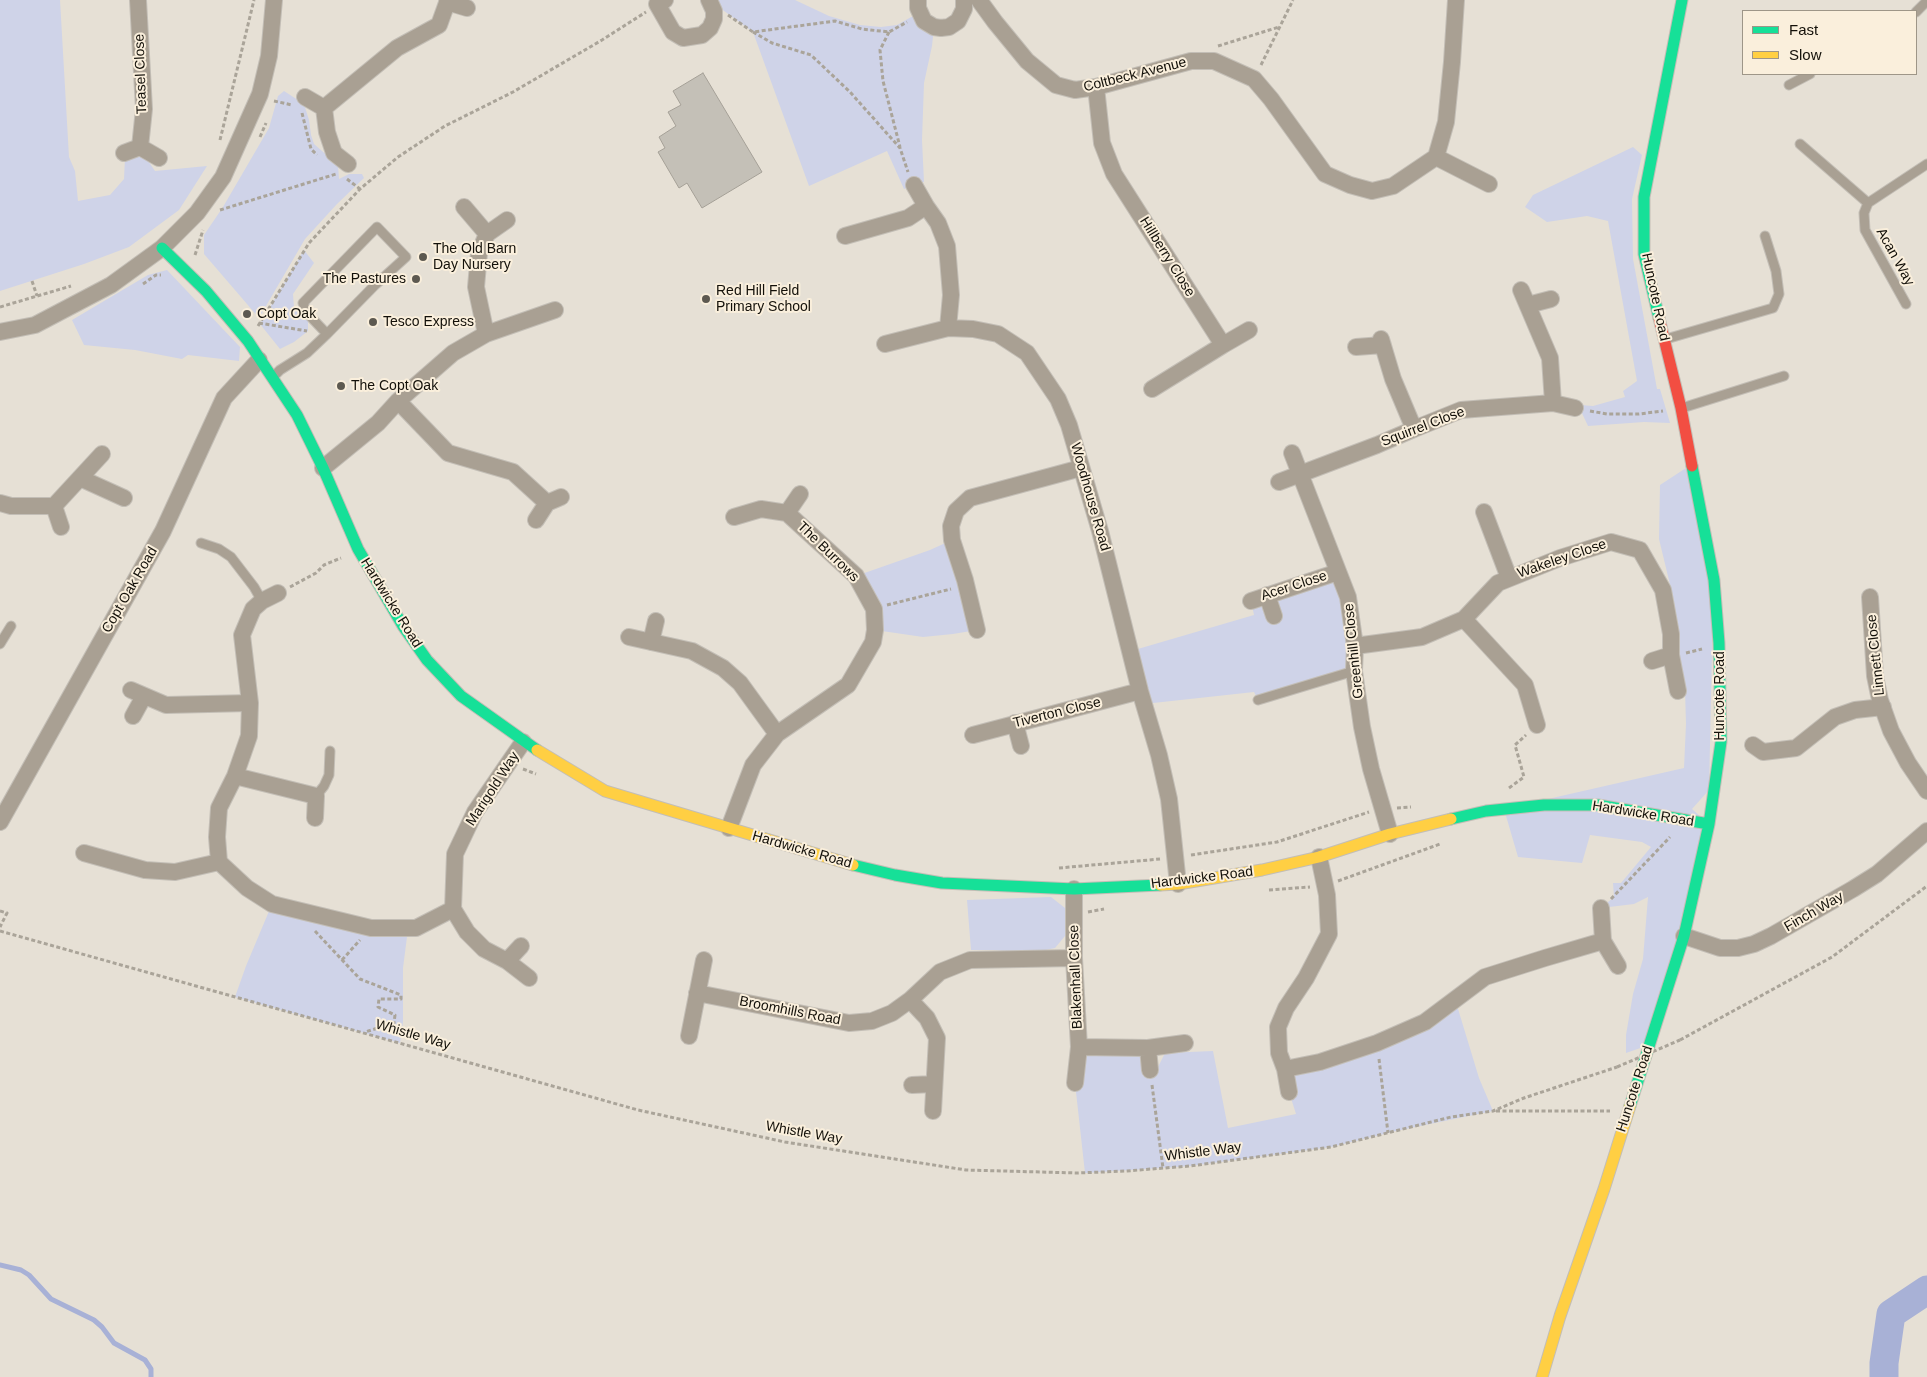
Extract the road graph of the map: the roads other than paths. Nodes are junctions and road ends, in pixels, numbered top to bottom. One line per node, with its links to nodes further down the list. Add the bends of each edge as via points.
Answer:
1 (274, 0): 35 (street, via 267,67 260,94 240,142 223,177 202,206)
2 (964, 0): 11 (street, via 961,16 949,27 934,27 924,21)
3 (979, 0): 16 (street, Coltbeck Avenue, via 1027,61 1056,84 1075,90)
4 (1456, 0): 22 (street, via 1446,122)
5 (1682, 0): 44 (street, Huncote Road, via 1644,197 1644,254)
6 (143, 1): 20 (street, Teasel Close, via 144,109)
7 (448, 1): 12 (street); 18 (street, via 439,25 397,48)
8 (661, 2): 9 (street, via 673,32 683,38 702,35 710,28 714,19)
9 (711, 2)
10 (1927, 2): 13 (lane)
11 (919, 7)
12 (467, 8)
13 (1917, 11)
14 (1808, 75): 15 (lane)
15 (1789, 85)
16 (1096, 87): 22 (street, Coltbeck Avenue, via 1191,61 1214,61 1254,79 1325,174 1350,186 1372,191 1393,186); 46 (street, Hillberry Close, via 1102,143 1114,174)
17 (305, 97): 18 (street)
18 (324, 108): 25 (street, via 327,132)
19 (1800, 144): 28 (lane)
20 (140, 147): 21 (street); 23 (street)
21 (124, 153)
22 (1436, 157): 26 (street)
23 (159, 158)
24 (1927, 164): 28 (lane)
25 (344, 169)
26 (1489, 184)
27 (914, 185): 29 (street)
28 (1868, 203): 37 (lane, Acan Way, via 1864,230)
29 (926, 206): 33 (street, via 908,218); 39 (street, via 938,223 947,246 951,295)
30 (464, 207): 32 (street)
31 (507, 220): 32 (street)
32 (487, 234): 43 (street, via 478,253 476,287)
33 (845, 236)
34 (1764, 236): 44 (lane, via 1776,271 1779,294 1773,308)
35 (162, 248): 41 (street, via 111,286 34,325); 48 (street, Hardwicke Road, via 206,291 248,341)
36 (1551, 300): 53 (street, via 1525,298 1550,358)
37 (1906, 304)
38 (555, 310): 43 (street)
39 (948, 328): 45 (street, Woodhouse Road); 60 (street, Woodhouse Road, via 998,334 1027,353 1058,399)
40 (1249, 330): 46 (street)
41 (0, 332)
42 (327, 334): 42 (lane, via 307,313 303,303 377,227 406,256); 50 (lane)
43 (486, 334): 52 (street, via 453,354)
44 (1664, 340): 55 (street, Huncote Road)
45 (885, 344)
46 (1223, 345): 51 (street)
47 (1356, 347): 56 (street, via 1382,342 1393,379)
48 (259, 360): 50 (street, Hardwicke Road); 111 (street, Copt Oak Road, via 224,398 163,531)
49 (1784, 376): 55 (lane)
50 (272, 378): 59 (street, Hardwicke Road, via 297,415)
51 (1152, 389)
52 (398, 401): 59 (street, via 378,423); 71 (street, via 448,453 514,472 549,499)
53 (1553, 403): 54 (street, Squirrel Close); 56 (street, Squirrel Close, via 1461,410)
54 (1575, 408)
55 (1681, 408): 112 (street, Huncote Road, via 1714,580 1719,643 1721,742)
56 (1414, 428): 61 (street, Squirrel Close)
57 (1292, 452): 61 (street, Greenhill Close)
58 (102, 454): 62 (street)
59 (323, 468): 103 (street, Hardwicke Road, via 358,549 427,660 462,696)
60 (1081, 468): 85 (street, via 970,498 956,511 950,526 952,540); 93 (street, Woodhouse Road)
61 (1300, 474): 63 (street, Squirrel Close); 74 (street, Greenhill Close)
62 (80, 478): 65 (street); 67 (street)
63 (1279, 482)
64 (800, 494): 69 (street)
65 (124, 498)
66 (0, 503): 67 (street)
67 (54, 506): 72 (street)
68 (1484, 512): 75 (street)
69 (787, 513): 70 (street, The Burrows, via 761,509); 101 (street, The Burrows, via 856,576 874,609 875,630 873,642 848,685)
70 (734, 517)
71 (536, 520)
72 (61, 528)
73 (201, 543): 79 (lane, via 231,557)
74 (1338, 572): 77 (street, Acer Close); 89 (street, Greenhill Close, via 1348,597)
75 (1509, 578): 82 (street, Wakeley Close, via 1498,583); 90 (street, Wakeley Close, via 1611,542 1640,550 1663,590)
76 (278, 593): 79 (street)
77 (1267, 595): 80 (street, Acer Close); 81 (street)
78 (1870, 597): 97 (street, Linnett Close, via 1876,676)
79 (262, 601): 96 (street, via 253,609 242,635)
80 (1251, 601)
81 (1274, 616)
82 (1464, 619): 89 (street, Wakeley Close, via 1422,638); 100 (street, via 1525,685)
83 (656, 621): 87 (street)
84 (11, 626): 88 (lane)
85 (977, 630)
86 (629, 637): 87 (street)
87 (651, 642): 101 (street, via 692,651 723,668 740,682)
88 (0, 644)
89 (1355, 646): 92 (street, Greenhill Close)
90 (1671, 656): 91 (street); 94 (street, Wakeley Close)
91 (1652, 661)
92 (1354, 671): 95 (lane); 115 (street, Greenhill Close, via 1367,752)
93 (1140, 691): 99 (street, Tiverton Close); 119 (street, Woodhouse Road, via 1169,800)
94 (1678, 691)
95 (1258, 700)
96 (250, 703): 98 (street, via 166,705 138,693); 107 (street, via 249,736)
97 (1883, 707): 104 (street, via 1855,710 1835,717 1796,748 1763,752); 108 (street, Linnett Close, via 1891,731)
98 (133, 716)
99 (1016, 723): 102 (street, Tiverton Close); 105 (street)
100 (1537, 725)
101 (776, 734): 113 (street, The Burrows, via 753,765)
102 (973, 735)
103 (524, 742): 113 (street, Hardwicke Road, via 606,791); 122 (street, Marigold Way, via 475,812 455,854)
104 (1753, 745)
105 (1020, 746)
106 (330, 750): 109 (lane, via 329,775)
107 (235, 776): 109 (street); 118 (street, via 218,808)
108 (1927, 791)
109 (316, 796): 110 (street)
110 (315, 818)
111 (0, 822)
112 (1709, 824): 115 (street, Hardwicke Road, via 1598,805 1544,805 1486,811); 123 (street, Huncote Road)
113 (729, 828): 120 (street, Hardwicke Road, via 789,848 895,875 942,882)
114 (1927, 831): 123 (street, Finch Way, via 1854,890 1754,944 1720,948)
115 (1390, 834): 117 (street, Hardwicke Road)
116 (84, 853): 118 (street, via 145,870 175,872)
117 (1319, 857): 119 (street, Hardwicke Road); 137 (street, via 1329,934 1278,1027 1279,1052)
118 (219, 862): 122 (street, via 247,888 272,904 370,928 416,928)
119 (1178, 884): 120 (street, Hardwicke Road)
120 (1074, 889): 126 (street, Blakenhall Close)
121 (1601, 908): 124 (street)
122 (453, 910): 128 (street, via 467,932 484,949)
123 (1684, 936): 144 (street, Huncote Road)
124 (1603, 941): 129 (street); 137 (street, via 1485,977 1425,1022 1377,1043 1320,1062)
125 (521, 946): 128 (street)
126 (1074, 958): 132 (street, Broomhills Road, via 970,960 940,972); 135 (street, Blakenhall Close)
127 (704, 960): 131 (street)
128 (507, 961): 130 (street)
129 (1618, 966)
130 (529, 978)
131 (697, 993): 132 (street, Broomhills Road, via 849,1023 872,1021 892,1013); 133 (street)
132 (910, 1000): 140 (street, via 927,1018 936,1038)
133 (690, 1036)
134 (1185, 1043): 136 (street, Blakenhall Close)
135 (1078, 1047): 136 (street, Blakenhall Close); 139 (street)
136 (1148, 1048): 138 (street)
137 (1285, 1069): 142 (street)
138 (1150, 1070)
139 (1075, 1083)
140 (934, 1084): 141 (street); 143 (street)
141 (912, 1085)
142 (1289, 1092)
143 (933, 1111)
144 (1542, 1377)

